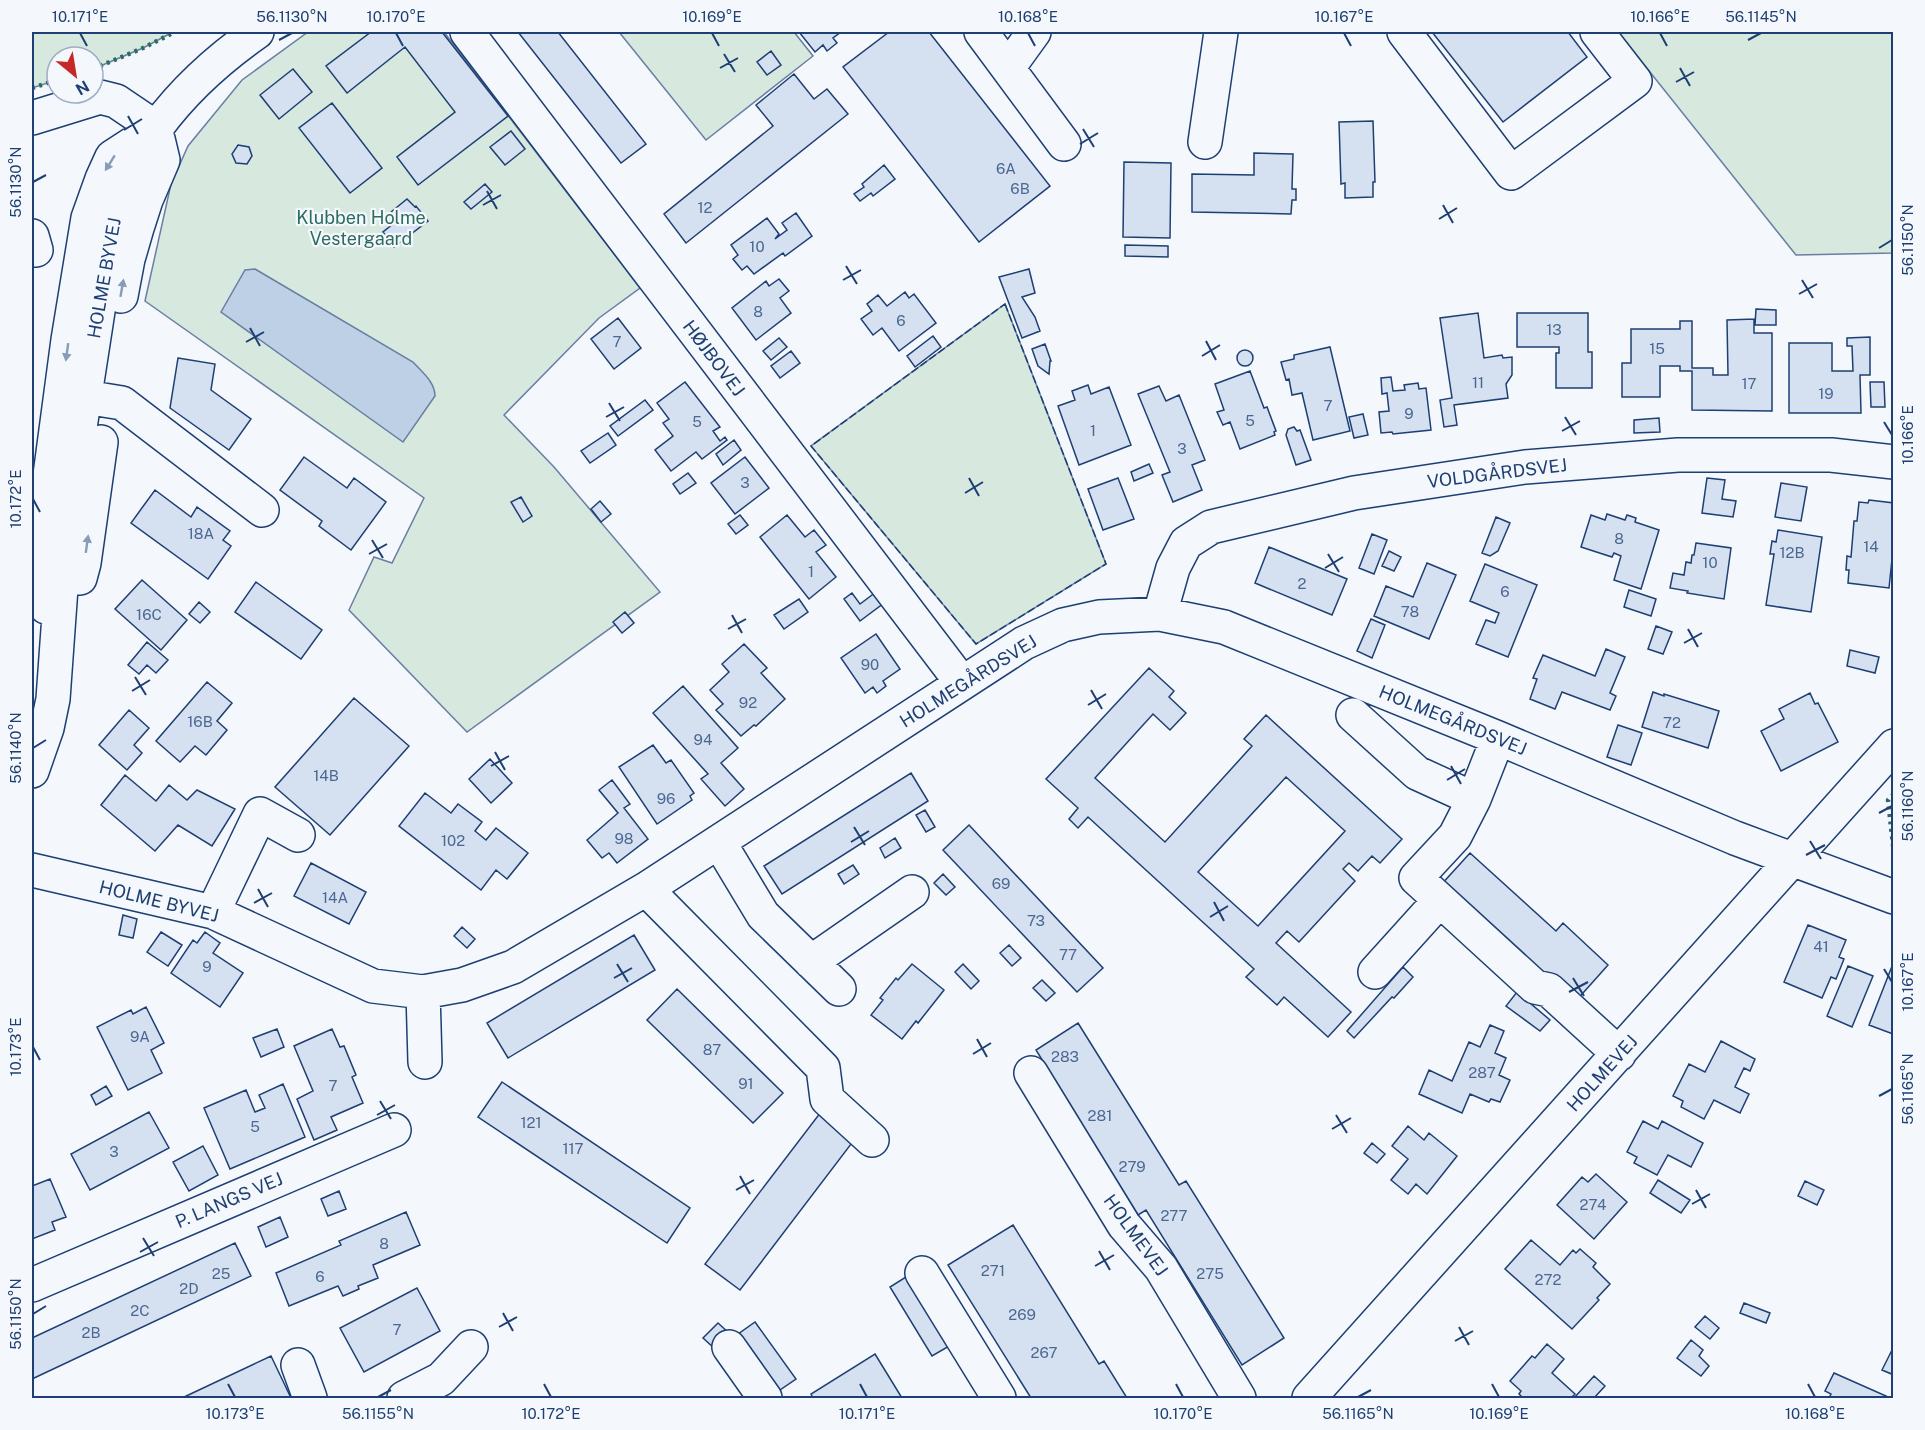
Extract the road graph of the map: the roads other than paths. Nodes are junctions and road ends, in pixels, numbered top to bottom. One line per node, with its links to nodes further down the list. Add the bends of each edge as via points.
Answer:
1 (257, 32): 10 (street, HOLME BYVEJ, via 188,90)
2 (467, 32): 18 (street, HØJBOVEJ)
3 (981, 32): 8 (street)
4 (1034, 32): 8 (street)
5 (1221, 32): 11 (street)
6 (1404, 32): 7 (street, via 1511,173 1635,81)
7 (1597, 32)
8 (1008, 68): 12 (street)
9 (32, 118): 10 (street, via 100,98 116,101)
10 (156, 128): 13 (street, HOLME BYVEJ, via 125,186 111,227); 17 (street, one-way to 17, via 111,157 88,218 80,260 39,558)
11 (1205, 142)
12 (1064, 144)
13 (95, 399): 15 (street, via 122,403); 17 (street, HOLME BYVEJ, via 66,518)
14 (1893, 462): 16 (street, VOLDGÅRDSVEJ, via 1831,455 1678,455 1525,467 1354,493 1210,527 1186,543 1173,568)
15 (262, 510)
16 (1160, 614): 18 (street, HOLMEGÅRDSVEJ, via 1099,617 1063,625 1024,643); 20 (street, HOLMEGÅRDSVEJ, via 1224,627)
17 (55, 661): 22 (street, HOLME BYVEJ, via 47,728)
18 (962, 684): 25 (street, HOLMEGÅRDSVEJ)
19 (1353, 715): 23 (street, via 1417,773)
20 (1498, 738): 23 (street); 26 (street, HOLMEGÅRDSVEJ)
21 (1893, 746): 26 (street, HOLMEVEJ)
22 (32, 771)
23 (1474, 799): 31 (street, via 1455,836 1416,878)
24 (298, 835): 32 (street, via 260,814)
25 (719, 842): 28 (street, HOLMEGÅRDSVEJ); 34 (street, via 763,915)
26 (1792, 859): 30 (street, HOLMEGÅRDSVEJ); 38 (street, HOLMEVEJ)
27 (32, 870): 32 (street, HOLME BYVEJ)
28 (646, 889): 37 (street, HOLMEGÅRDSVEJ, via 513,967 462,985); 42 (street, via 823,1068 827,1100)
29 (912, 892): 34 (street)
30 (1893, 897)
31 (1440, 900): 35 (street); 38 (street, via 1535,987 1550,990)
32 (213, 912): 33 (street, HOLME BYVEJ)
33 (315, 960): 37 (street, HOLMEGÅRDSVEJ, via 373,986)
34 (811, 962): 36 (street)
35 (1375, 972)
36 (839, 989)
37 (423, 992): 39 (street)
38 (1619, 1054): 48 (street, HOLMEVEJ)
39 (425, 1062)
40 (1031, 1074): 53 (street, HOLMEVEJ, via 1124,1225 1161,1268)
41 (394, 1130): 44 (street, P. LANGS VEJ)
42 (872, 1140)
43 (922, 1273): 52 (street)
44 (32, 1285)
45 (471, 1347): 50 (street, via 441,1379)
46 (729, 1347): 51 (street)
47 (298, 1365): 49 (street)
48 (1323, 1394)
49 (310, 1398)
50 (404, 1398)
51 (765, 1398)
52 (999, 1398)
53 (1239, 1398)

